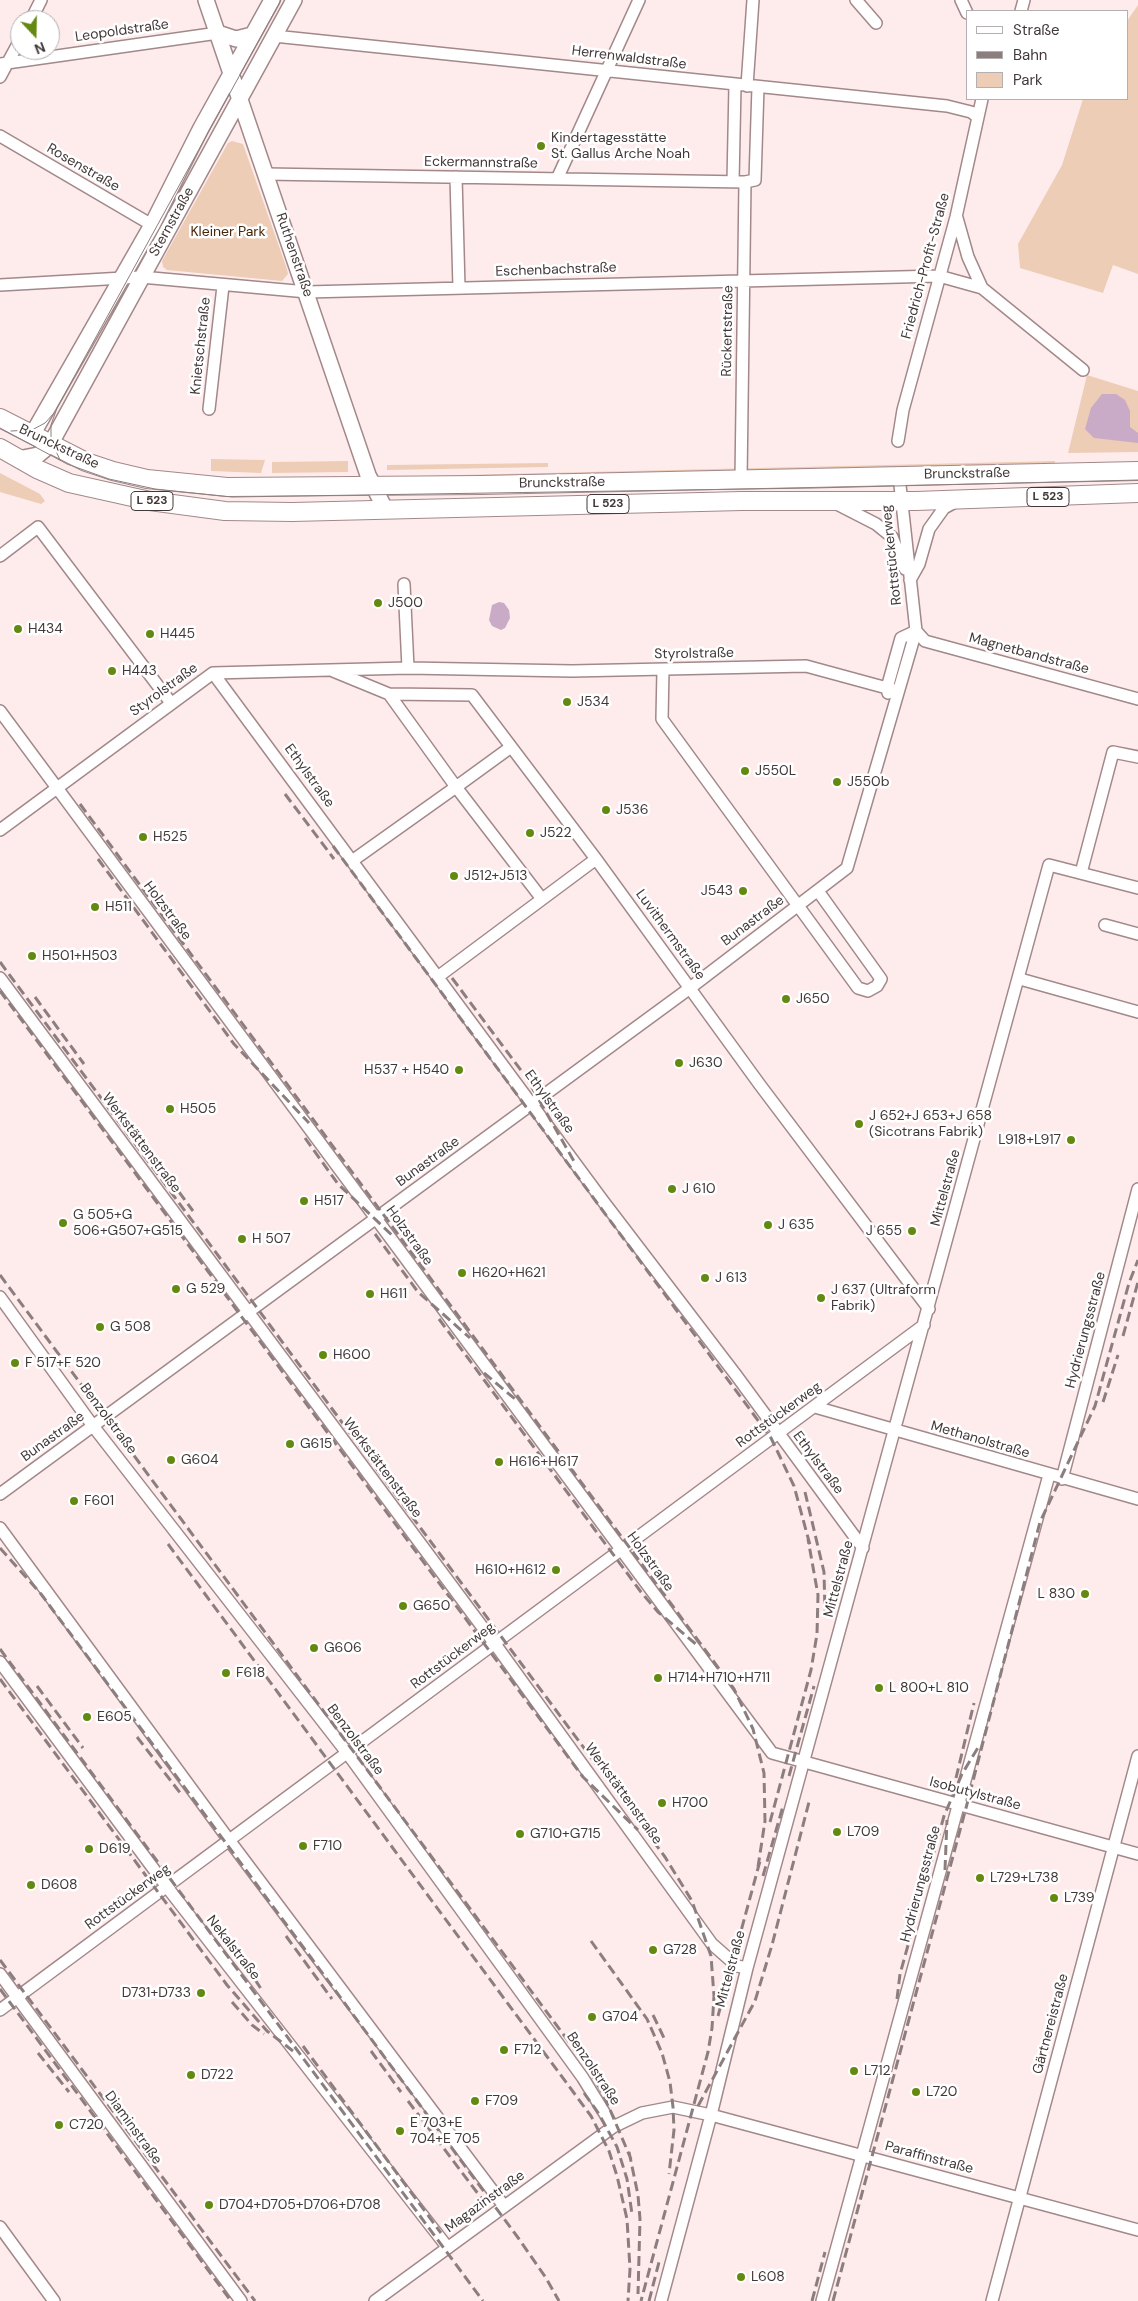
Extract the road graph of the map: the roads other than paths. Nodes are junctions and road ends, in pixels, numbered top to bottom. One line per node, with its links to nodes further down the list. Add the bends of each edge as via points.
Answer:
1 (206, 0): 8 (main road, Ruthenstraße)
2 (272, 0): 9 (main road, Sternstraße)
3 (294, 0): 10 (main road, Sternstraße)
4 (640, 0): 12 (street)
5 (753, 0): 15 (street, Rückertstraße)
6 (856, 0): 7 (street)
7 (876, 23)
8 (218, 33): 9 (main road, via 236,39); 11 (street, Leopoldstraße); 13 (main road, Ruthenstraße)
9 (252, 36): 13 (main road, Sternstraße)
10 (274, 36): 12 (street, Herrenwaldstraße); 16 (main road, Sternstraße)
11 (4, 64): 14 (street)
12 (608, 70): 15 (street, Herrenwaldstraße); 24 (street)
13 (232, 72): 16 (main road, Ruthenstraße); 27 (main road, Sternstraße)
14 (0, 77)
15 (746, 86): 18 (street, Herrenwaldstraße, via 947,106); 25 (street, Rückertstraße); 25 (street, Rückertstraße)
16 (241, 97): 19 (main road, Sternstraße); 20 (main road, Ruthenstraße)
17 (982, 100): 18 (street, Friedrich-Profit-Straße)
18 (978, 117): 26 (street, Friedrich-Profit-Straße)
19 (222, 130): 20 (main road, via 238,128); 29 (main road, Sternstraße)
20 (252, 131): 22 (main road, Ruthenstraße)
21 (0, 136): 27 (street, Rosenstraße)
22 (266, 174): 23 (street, Eckermannstraße); 36 (main road, Ruthenstraße)
23 (456, 178): 24 (street, Eckermannstraße); 34 (street)
24 (557, 179): 25 (street, Eckermannstraße)
25 (744, 182): 31 (street, Rückertstraße)
26 (956, 217): 28 (street, Friedrich-Profit-Straße); 35 (street)
27 (152, 225): 30 (main road, Sternstraße)
28 (939, 276): 31 (street, Eschenbachstraße); 35 (street, Eschenbachstraße); 41 (street, Friedrich-Profit-Straße, via 903,410)
29 (141, 277): 30 (street, Eschenbachstraße); 33 (street, Eschenbachstraße); 42 (main road, Sternstraße)
30 (120, 279): 32 (street, Eschenbachstraße); 40 (main road, Sternstraße)
31 (743, 280): 34 (street, Eschenbachstraße); 47 (street, Rückertstraße)
32 (0, 285)
33 (223, 286): 36 (street, Eschenbachstraße); 38 (street, Knietschstraße)
34 (459, 288): 36 (street, Eschenbachstraße)
35 (982, 288): 37 (street, Eschenbachstraße)
36 (307, 292): 48 (main road, Ruthenstraße)
37 (1083, 370)
38 (209, 409)
39 (0, 418): 40 (main road, Brunckstraße / L 523)
40 (32, 435): 42 (main road, Brunckstraße / L 523)
41 (898, 441)
42 (50, 445): 44 (main road, via 38,455); 48 (main road, Brunckstraße / L 523, via 86,462 147,479 227,487)
43 (0, 448): 44 (main road, Brunckstraße / L 523)
44 (18, 459): 53 (main road, Brunckstraße / L 523, via 69,482 187,507 292,512)
45 (1138, 470): 46 (main road, Brunckstraße / L 523)
46 (898, 476): 47 (main road, Brunckstraße / L 523); 52 (street, Rottstückerweg)
47 (741, 480): 48 (main road, Brunckstraße / L 523)
48 (372, 486): 53 (main road, Ruthenstraße)
49 (1138, 493): 50 (main road, Brunckstraße / L 523)
50 (958, 500): 52 (main road, Brunckstraße / L 523); 55 (street, via 944,508 929,529 918,567)
51 (831, 501): 52 (main road, Brunckstraße / L 523); 53 (main road, Brunckstraße / L 523); 55 (street, via 876,524 892,537)
52 (901, 501): 55 (street, Rottstückerweg)
53 (385, 509)
54 (0, 556): 65 (street, via 38,527)
55 (910, 580): 57 (street, Rottstückerweg)
56 (404, 584): 58 (street)
57 (916, 631): 62 (street, Rottstückerweg); 64 (street, Magnetbandstraße, via 925,641)
58 (408, 668): 59 (street, Styrolstraße); 60 (street, Styrolstraße)
59 (662, 670): 62 (street, Styrolstraße, via 806,666); 78 (street, via 662,719)
60 (333, 671): 61 (street, Styrolstraße); 63 (street, Luvithermstraße)
61 (213, 673): 65 (street, Styrolstraße); 73 (street, Ethylstraße)
62 (892, 689): 76 (street, Rottstückerweg, via 893,709 847,868)
63 (389, 694): 67 (street, Luvithermstraße, via 472,696); 69 (street)
64 (1138, 699)
65 (171, 703): 70 (street, Styrolstraße)
66 (0, 711): 70 (street, Holzstraße)
67 (511, 747): 69 (street); 72 (street, Luvithermstraße)
68 (1138, 757): 74 (street, via 1113,752)
69 (456, 787): 73 (street); 77 (street)
70 (56, 788): 71 (street, Styrolstraße); 88 (street, Holzstraße)
71 (0, 830)
72 (596, 859): 77 (street); 84 (street, Luvithermstraße)
73 (352, 861): 81 (street, Ethylstraße)
74 (1080, 873): 75 (street); 83 (street, Mittelstraße, via 1050,865)
75 (1138, 888)
76 (818, 891): 78 (street, Rottstückerweg); 78 (street, via 876,970 881,979 877,986 868,991 858,988)
77 (542, 898): 81 (street)
78 (799, 905): 84 (street, Bunastraße)
79 (1105, 925): 80 (street)
80 (1138, 934)
81 (438, 976): 86 (street, Ethylstraße)
82 (0, 978): 91 (street, Werkstättenstraße)
83 (1020, 979): 85 (street); 90 (street, Mittelstraße)
84 (690, 988): 86 (street, Bunastraße); 90 (street, Luvithermstraße)
85 (1138, 1012)
86 (532, 1104): 88 (street, Bunastraße); 96 (street, Ethylstraße)
87 (1138, 1189): 98 (street, Hydrierungsstraße)
88 (377, 1218): 91 (street, Bunastraße); 103 (street, Holzstraße)
89 (0, 1297): 94 (street, Benzolstraße)
90 (929, 1309): 92 (street, Mittelstraße)
91 (248, 1313): 94 (street, Bunastraße); 104 (street, Werkstättenstraße)
92 (924, 1326): 93 (street, Rottstückerweg); 95 (street, Mittelstraße)
93 (815, 1407): 95 (street, Methanolstraße); 96 (street, Rottstückerweg)
94 (93, 1426): 99 (street, Bunastraße); 106 (street, Benzolstraße)
95 (894, 1431): 97 (street, Methanolstraße); 102 (street, Mittelstraße)
96 (778, 1433): 102 (street, Ethylstraße); 103 (street, Rottstückerweg)
97 (1049, 1475): 98 (street, Methanolstraße); 109 (street, Hydrierungsstraße)
98 (1062, 1479): 100 (street, Methanolstraße)
99 (0, 1494)
100 (1138, 1499)
101 (0, 1528): 110 (street)
102 (863, 1548): 108 (street, Mittelstraße)
103 (622, 1549): 104 (street, Rottstückerweg); 108 (street, Holzstraße, via 772,1753)
104 (495, 1644): 106 (street, Rottstückerweg); 114 (street, Werkstättenstraße, via 712,1944 738,1966)
105 (0, 1662): 113 (street, Nekalstraße)
106 (348, 1754): 110 (street, Rottstückerweg); 119 (street, Benzolstraße, via 583,2078)
107 (1138, 1756): 111 (street, Gärtnereistraße)
108 (805, 1762): 109 (street, Isobutylstraße); 114 (street, Mittelstraße)
109 (958, 1806): 111 (street, Isobutylstraße); 120 (street, Hydrierungsstraße)
110 (229, 1840): 113 (street, Rottstückerweg); 122 (street)
111 (1114, 1848): 112 (street, Isobutylstraße); 121 (street, Gärtnereistraße)
112 (1138, 1854)
113 (166, 1887): 116 (street, Rottstückerweg); 125 (street, Nekalstraße)
114 (747, 1968): 118 (street, Mittelstraße)
115 (0, 1974): 116 (street, Diaminstraße)
116 (17, 1997): 117 (street, Rottstückerweg); 127 (street, Diaminstraße)
117 (0, 2010)
118 (711, 2115): 119 (street, Benzolstraße, via 673,2107 661,2108); 120 (street, Paraffinstraße); 129 (street, Mittelstraße)
119 (612, 2127): 122 (street, Magazinstraße)
120 (861, 2156): 121 (street, Paraffinstraße); 130 (street, Hydrierungsstraße)
121 (1019, 2198): 124 (street, Paraffinstraße); 131 (street, Gärtnereistraße)
122 (504, 2206): 125 (street, Magazinstraße)
123 (0, 2227): 126 (street)
124 (1138, 2230)
125 (448, 2248): 128 (street, Magazinstraße)
126 (54, 2301)
127 (242, 2301)
128 (375, 2301)
129 (661, 2301)
130 (822, 2301)
131 (992, 2301)

